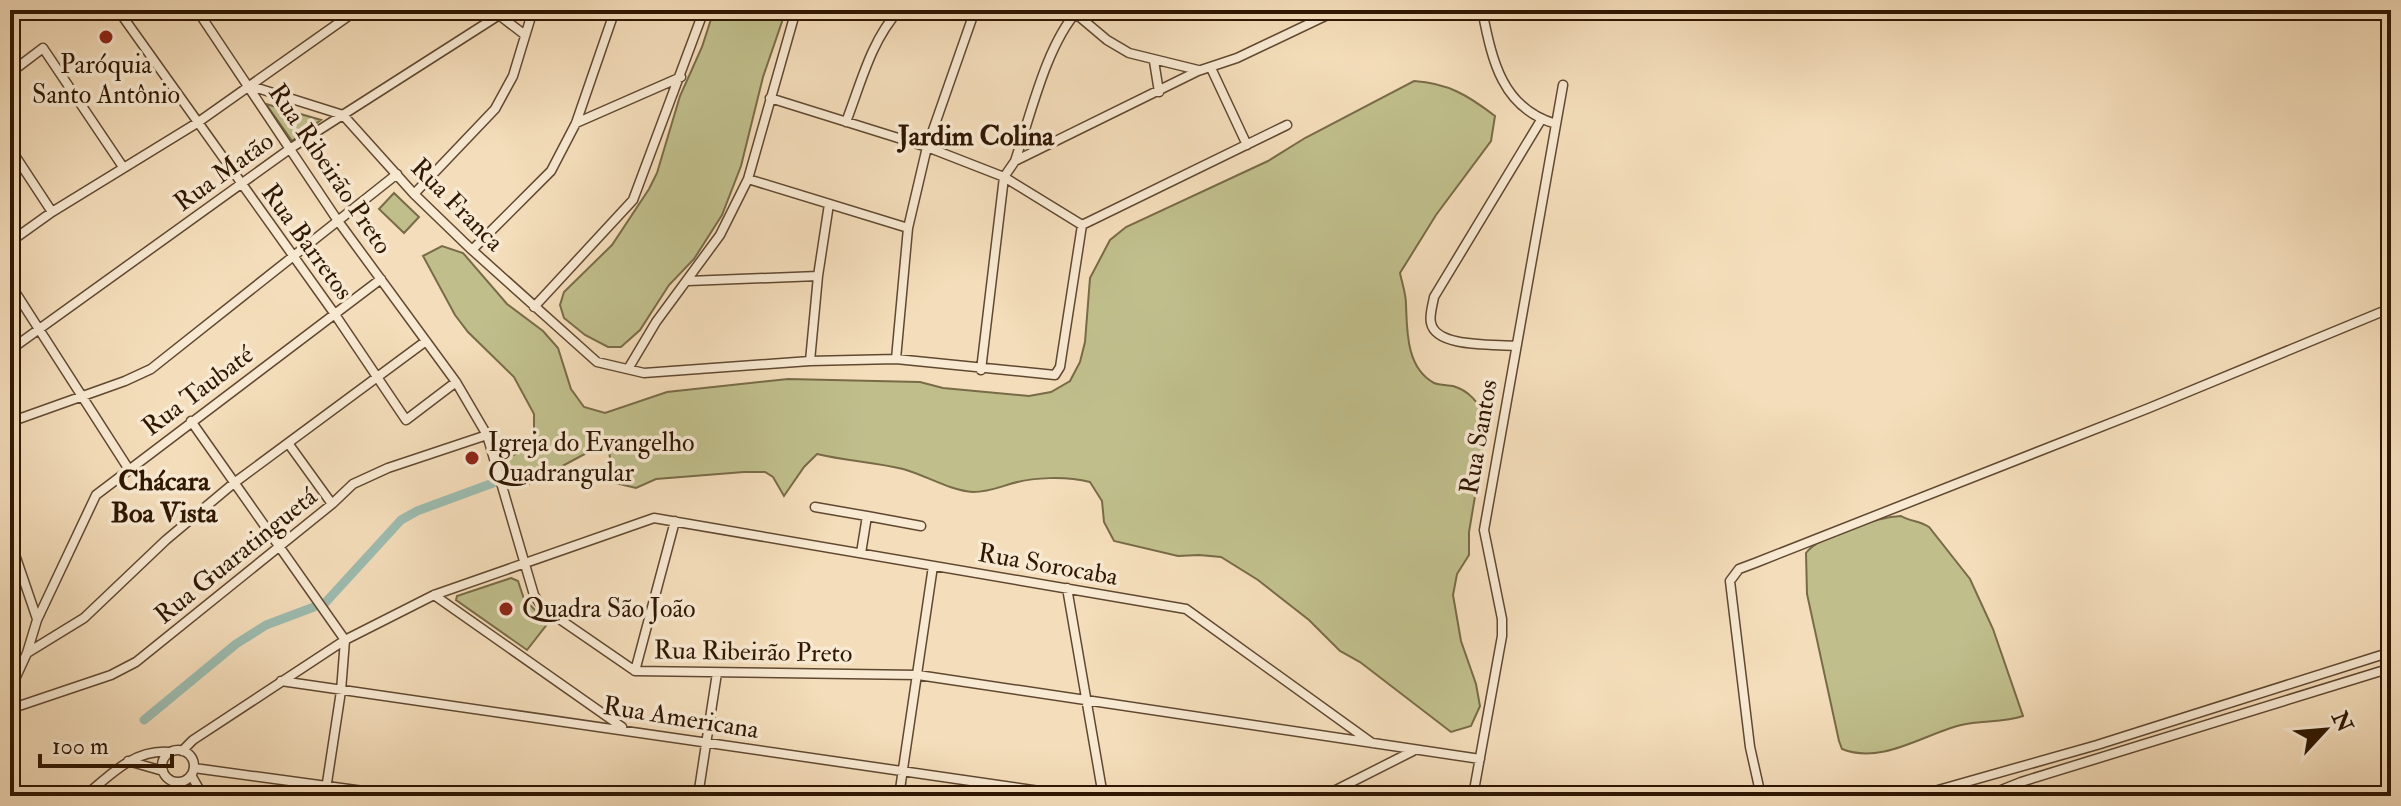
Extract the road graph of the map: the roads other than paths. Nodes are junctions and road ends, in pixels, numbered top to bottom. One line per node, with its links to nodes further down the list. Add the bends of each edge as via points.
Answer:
1 (27, 10): 16 (street)
2 (118, 10): 30 (street, Rua Barretos)
3 (197, 10): 24 (street, Rua Ribeirão Preto)
4 (357, 10): 15 (street)
5 (533, 10): 17 (street)
6 (615, 10): 31 (street)
7 (704, 10): 22 (street)
8 (796, 10): 26 (street)
9 (899, 10): 29 (street, via 876,42)
10 (975, 10): 35 (street)
11 (1338, 10): 19 (street)
12 (1482, 10): 28 (street, via 1500,79 1522,108)
13 (1076, 12): 18 (street, via 1107,40); 38 (street, via 1056,41)
14 (503, 13): 17 (street); 27 (street, Rua Matão)
15 (344, 14): 24 (street)
16 (10, 16)
17 (525, 35): 44 (street, via 513,76 495,109)
18 (1154, 61): 20 (street); 25 (street)
19 (1211, 68): 20 (street); 34 (street)
20 (1198, 71): 25 (street)
21 (10, 73): 39 (street, via 43,48)
22 (681, 77): 31 (street); 57 (street, via 633,200)
23 (1563, 85): 32 (street, Rua Santos)
24 (250, 86): 27 (street); 30 (street); 37 (street, Rua Ribeirão Preto)
25 (1159, 92): 38 (street)
26 (770, 98): 29 (street); 42 (street)
27 (343, 115): 37 (street, Rua Matão); 40 (street, Rua Franca)
28 (1541, 120): 32 (street); 62 (street, via 1431,310 1436,333 1446,340)
29 (846, 122): 35 (street)
30 (197, 123): 39 (street); 43 (street, Rua Barretos)
31 (576, 123): 51 (street, via 551,171)
32 (1556, 124): 62 (street, Rua Santos)
33 (1287, 125): 34 (street)
34 (1247, 145): 48 (street)
35 (927, 147): 41 (street); 49 (street)
36 (10, 148): 46 (street)
37 (291, 148): 43 (street, Rua Matão); 47 (street, Rua Ribeirão Preto)
38 (1015, 161): 41 (street)
39 (123, 167): 46 (street)
40 (397, 174): 44 (street, Rua Franca); 47 (street)
41 (1004, 177): 48 (street); 67 (street)
42 (748, 179): 45 (street); 55 (street, via 720,235)
43 (242, 185): 52 (street, Rua Barretos); 60 (street, Rua Matão)
44 (414, 194): 51 (street, Rua Franca)
45 (829, 204): 49 (street); 53 (street)
46 (52, 212): 50 (street)
47 (338, 221): 52 (street); 54 (street, Rua Ribeirão Preto)
48 (1082, 225): 67 (street, Rua Franca, via 1055,375)
49 (908, 228): 64 (street)
50 (10, 242)
51 (472, 250): 57 (street, Rua Franca)
52 (292, 258): 59 (street, Rua Barretos); 70 (street, via 151,369)
53 (818, 276): 55 (street); 65 (street)
54 (381, 279): 59 (street, Rua Taubaté); 61 (street, Rua Ribeirão Preto)
55 (688, 281): 66 (street)
56 (10, 284): 60 (street)
57 (534, 307): 66 (street, Rua Franca, via 597,362)
58 (2391, 308): 124 (street, via 1733,574 1750,747)
59 (334, 313): 68 (street, Rua Barretos); 71 (street, Rua Taubaté)
60 (40, 328): 63 (street, Rua Matão); 70 (street)
61 (426, 341): 68 (street); 69 (street, Rua Ribeirão Preto)
62 (1515, 346): 108 (street, Rua Santos, via 1484,530 1502,636)
63 (10, 350)
64 (896, 359): 65 (street, Rua Franca); 67 (street, Rua Franca)
65 (810, 361): 66 (street, Rua Franca, via 644,373)
66 (628, 369)
67 (981, 370)
68 (378, 377): 69 (street, Rua Barretos, via 406,420); 74 (street)
69 (456, 382): 73 (street, Rua Ribeirão Preto)
70 (83, 395): 72 (street); 75 (street)
71 (191, 421): 75 (street, Rua Taubaté); 76 (street)
72 (10, 422)
73 (487, 435): 77 (street, Rua Guaratinguetá, via 388,468 353,484); 85 (street, Rua Ribeirão Preto)
74 (288, 443): 76 (street); 77 (street)
75 (128, 468): 89 (street, Rua Taubaté, via 96,495)
76 (234, 483): 83 (street); 92 (street, via 94,609)
77 (332, 504): 83 (street, Rua Guaratinguetá)
78 (815, 507): 79 (street)
79 (867, 516): 81 (street); 84 (street)
80 (675, 521): 84 (street, Rua Sorocaba); 85 (street, Rua Sorocaba, via 654,518); 94 (street)
81 (921, 526)
82 (10, 540): 89 (street)
83 (281, 546): 90 (street); 101 (street, Rua Guaratinguetá, via 136,662)
84 (861, 553): 86 (street, Rua Sorocaba)
85 (524, 564): 88 (street, Rua Sorocaba); 94 (street, Rua Ribeirão Preto, via 542,607)
86 (933, 566): 87 (street, Rua Sorocaba); 96 (street)
87 (1067, 588): 100 (street); 104 (street, Rua Sorocaba, via 1186,609)
88 (434, 595): 90 (street, Rua Sorocaba); 102 (street)
89 (37, 620): 92 (street, Rua Taubaté)
90 (345, 640): 97 (street, Rua Sorocaba); 99 (street)
91 (2391, 652): 125 (street)
92 (27, 653): 98 (street, Rua Taubaté)
93 (2391, 668): 126 (street)
94 (635, 671): 95 (street, Rua Ribeirão Preto)
95 (717, 673): 96 (street, Rua Ribeirão Preto); 103 (street)
96 (918, 675): 100 (street, Rua Ribeirão Preto); 112 (street)
97 (281, 681): 99 (street, Rua Americana); 106 (street, Rua Sorocaba)
98 (10, 690)
99 (341, 691): 102 (street, Rua Americana); 113 (street)
100 (1085, 701): 104 (street, Rua Ribeirão Preto); 121 (street)
101 (10, 709)
102 (626, 729): 103 (street, Rua Americana)
103 (707, 743): 112 (street, Rua Americana); 118 (street)
104 (1373, 744): 105 (street, Rua Ribeirão Preto)
105 (1414, 750): 108 (street, Rua Ribeirão Preto); 122 (street)
106 (182, 751): 107 (street); 111 (street, via 192,759)
107 (169, 752): 109 (street); 110 (street)
108 (1480, 759): 123 (street, Rua Santos)
109 (128, 761): 110 (street); 114 (street)
110 (163, 771): 111 (street, via 178,782)
111 (192, 771): 113 (street); 115 (street)
112 (902, 771): 119 (street); 120 (street, Rua Americana)
113 (327, 785): 116 (street); 117 (street)
114 (85, 796)
115 (203, 796)
116 (325, 796)
117 (400, 796)
118 (698, 796)
119 (899, 796)
120 (1074, 796)
121 (1103, 796)
122 (1324, 796)
123 (1473, 796)
124 (1761, 796)
125 (1917, 796)
126 (1986, 796)

